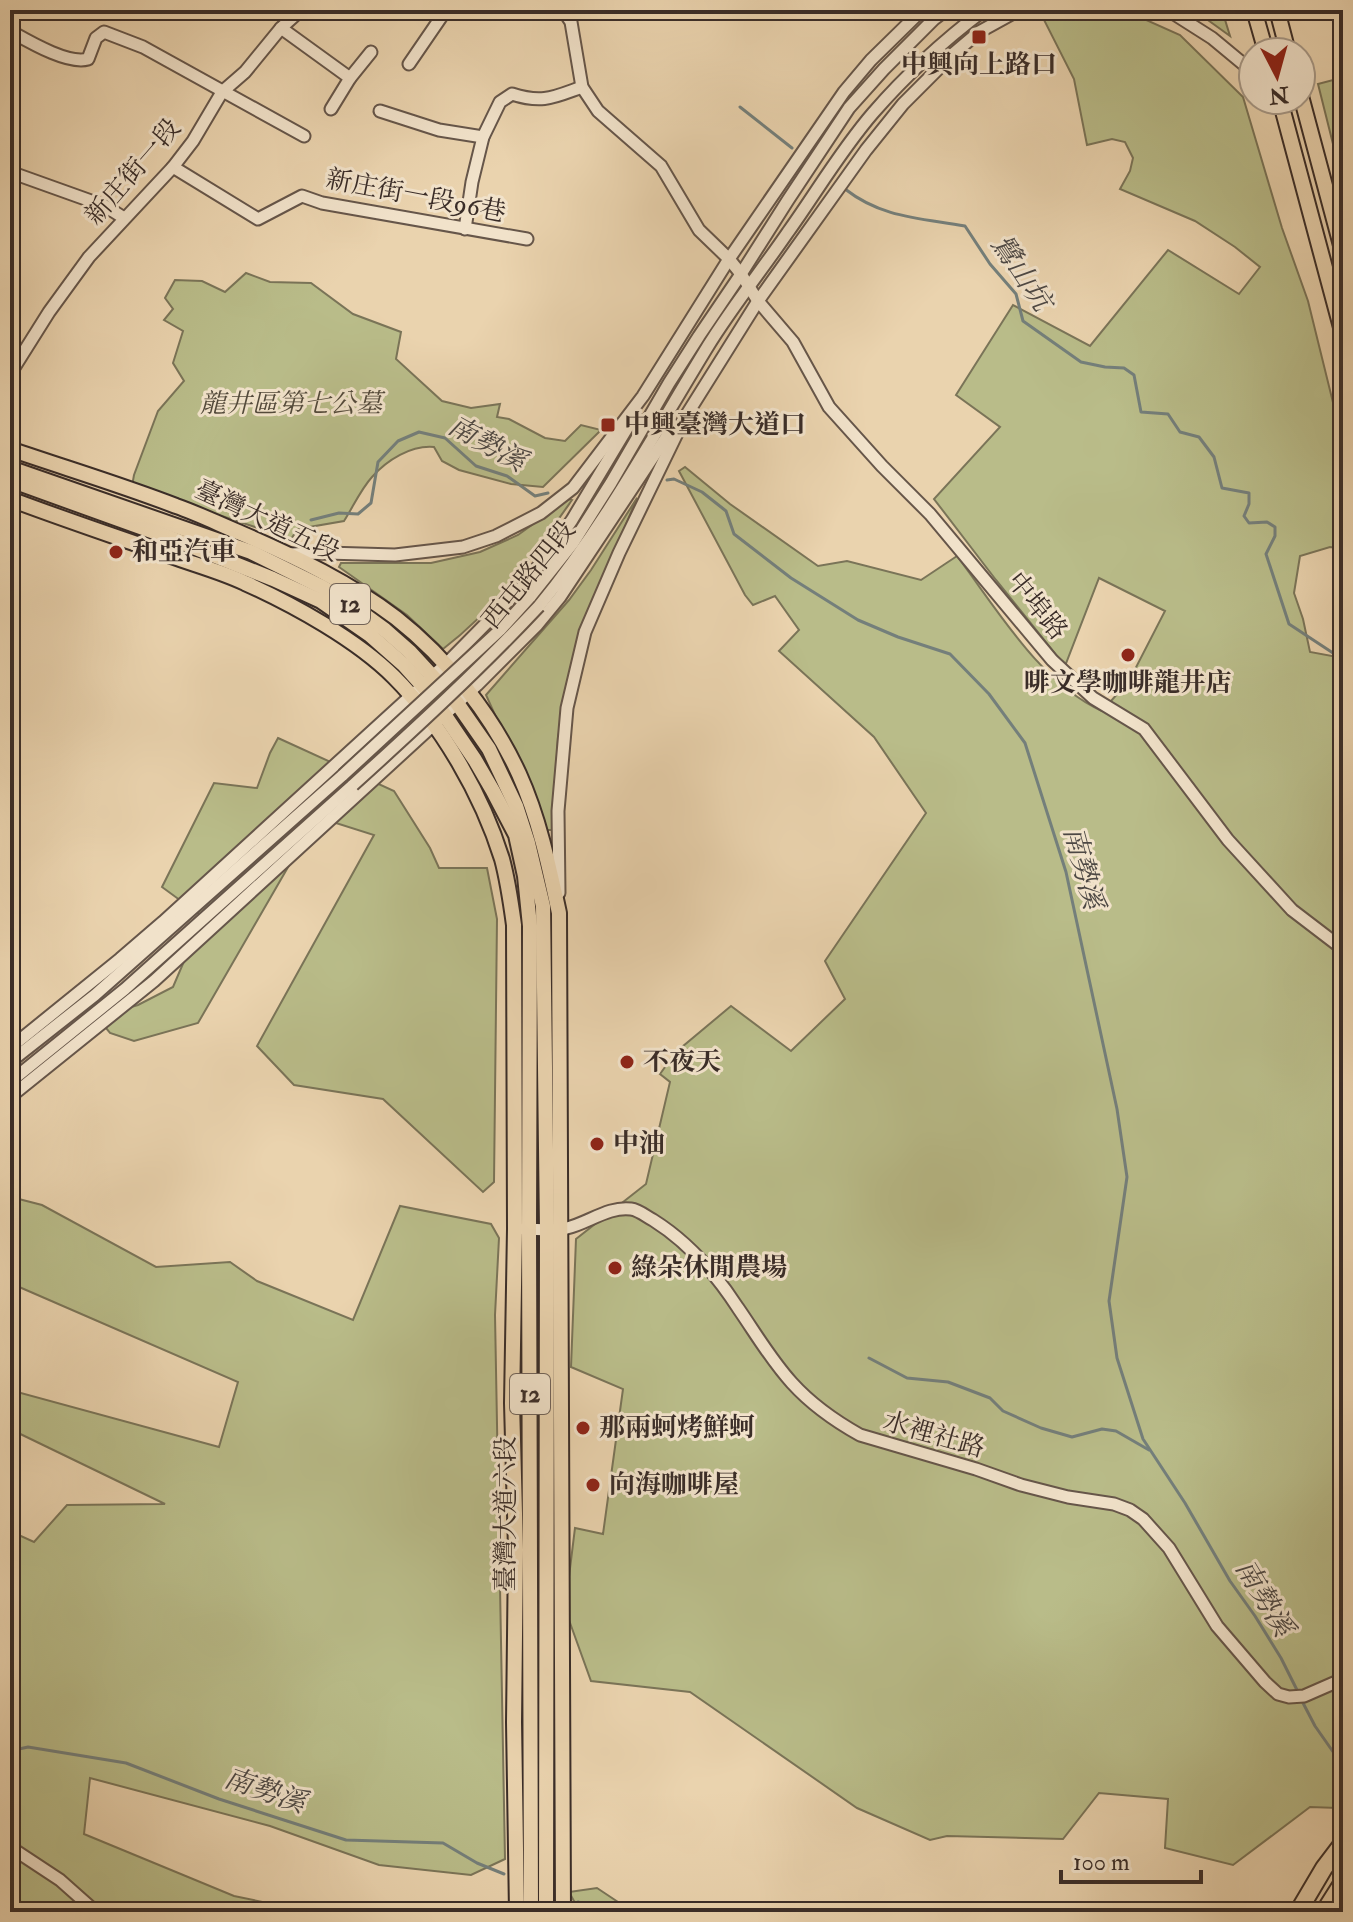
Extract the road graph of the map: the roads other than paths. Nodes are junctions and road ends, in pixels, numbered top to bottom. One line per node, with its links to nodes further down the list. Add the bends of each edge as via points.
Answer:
1 (301, 10): 13 (street, 新庄街一段)
2 (446, 10): 19 (street)
3 (563, 10): 21 (street, via 571,22)
4 (922, 10): 35 (street, 西屯路四段, via 844,92)
5 (946, 10): 36 (street, 西屯路四段, via 849,108)
6 (984, 10): 37 (street, 西屯路四段, via 927,57 873,114)
7 (1019, 10): 38 (street, via 979,32 903,104)
8 (1168, 10): 18 (street)
9 (1254, 10): 15 (main road)
10 (1277, 10): 16 (main road)
11 (1333, 10): 12 (street)
12 (1343, 18)
13 (281, 28): 20 (street); 22 (street, 新庄街一段)
14 (10, 31): 22 (street, via 84,61 104,32 143,47)
15 (1261, 36)
16 (1284, 36)
17 (371, 52): 20 (street)
18 (1237, 59)
19 (409, 64)
20 (350, 78): 23 (street)
21 (582, 87): 28 (street, via 549,100 512,94 500,102); 35 (street, 中埠路, via 598,111 661,166 699,230)
22 (222, 92): 27 (street); 29 (street, 新庄街一段)
23 (331, 109)
24 (380, 111): 28 (street)
25 (1284, 116): 39 (main road)
26 (1306, 116): 34 (main road)
27 (304, 136)
28 (483, 137): 32 (street)
29 (173, 167): 31 (street, 新庄街一段); 32 (street, 新庄街一段96巷, via 258,219 302,196)
30 (10, 172): 31 (street, via 105,206)
31 (124, 218): 40 (street, 新庄街一段, via 89,257)
32 (465, 229): 33 (street, 新庄街一段96巷)
33 (527, 239)
34 (1343, 253)
35 (729, 259): 36 (street, 中埠路); 41 (street, 西屯路四段)
36 (741, 274): 37 (street, 中埠路); 60 (street, 西屯路四段, bridge, via 573,543 530,597)
37 (749, 287): 38 (street, 中埠路); 42 (street, 西屯路四段)
38 (758, 301): 43 (street); 62 (street, 中埠路, via 793,342 829,407 930,514 1052,660 1093,698 1144,729 1238,852 1292,910)
39 (1343, 335)
40 (10, 374)
41 (643, 396): 50 (street, 西屯路四段, via 573,488 541,513 496,536 463,547 395,555); 51 (street, 西屯路四段, via 550,551)
42 (673, 403): 47 (street); 64 (street, 西屯路四段, bridge, via 583,548 539,606 416,728)
43 (684, 419): 47 (street); 59 (street, via 585,632 567,708 558,811)
44 (10, 449): 50 (main road, 臺灣大道五段 / 12, via 177,506)
45 (10, 468): 49 (main road, 臺灣大道五段 / 12)
46 (10, 480): 52 (main road, 臺灣大道五段 / 12, via 168,537 321,601 370,635)
47 (627, 495): 53 (street, 西屯路四段, via 560,597)
48 (10, 499): 52 (main road, 臺灣大道五段 / 12, via 243,582 311,618 393,676)
49 (251, 552): 50 (street, 西屯路四段); 52 (main road, 臺灣大道五段 / 12, via 322,587 385,630)
50 (290, 554): 51 (main road, 臺灣大道五段 / 12, via 398,619)
51 (446, 664): 52 (street, 西屯路四段); 53 (main road, 臺灣大道五段 / 12)
52 (422, 685): 53 (main road, 臺灣大道五段 / 12); 54 (main road, 臺灣大道五段 / 12); 55 (main road, 臺灣大道五段 / 12); 63 (street, 西屯路四段)
53 (463, 698): 54 (street, 西屯路四段); 58 (main road, 臺灣大道五段 / 12, via 516,806); 59 (main road, 臺灣大道五段 / 12, via 501,740 519,773)
54 (445, 714): 55 (street, 西屯路四段); 56 (main road, 臺灣大道五段 / 12, via 516,835)
55 (433, 725): 57 (main road, 臺灣大道五段 / 12, via 484,810); 61 (street, 西屯路四段)
56 (525, 876): 69 (main road, 臺灣大道六段 / 12, via 530,926)
57 (509, 889): 69 (main road, 臺灣大道六段 / 12)
58 (543, 906): 70 (main road, 臺灣大道六段 / 12)
59 (559, 913): 70 (main road, 臺灣大道六段 / 12)
60 (179, 922): 63 (street); 66 (street, 西屯路四段)
61 (198, 940): 64 (street); 68 (street, 西屯路四段)
62 (1343, 949)
63 (120, 959): 65 (street, 西屯路四段)
64 (125, 989): 67 (street, 西屯路四段)
65 (10, 1048)
66 (10, 1062)
67 (10, 1082)
68 (10, 1097)
69 (522, 1229): 70 (street, 水裡社路); 76 (main road, 臺灣大道六段 / 12, via 512,1403); 77 (main road, 臺灣大道六段 / 12)
70 (554, 1229): 71 (street, 水裡社路, via 633,1209 697,1256 763,1347 820,1409 860,1435 1021,1485 1130,1510 1169,1548 1217,1626 1278,1694 1301,1697); 78 (main road, 臺灣大道六段 / 12); 79 (main road, 臺灣大道六段 / 12)
71 (1343, 1679)
72 (1343, 1843): 80 (highway)
73 (10, 1847): 75 (street)
74 (1342, 1883): 81 (highway)
75 (96, 1912)
76 (517, 1912)
77 (531, 1912)
78 (546, 1912)
79 (563, 1912)
80 (1298, 1912)
81 (1324, 1912)

